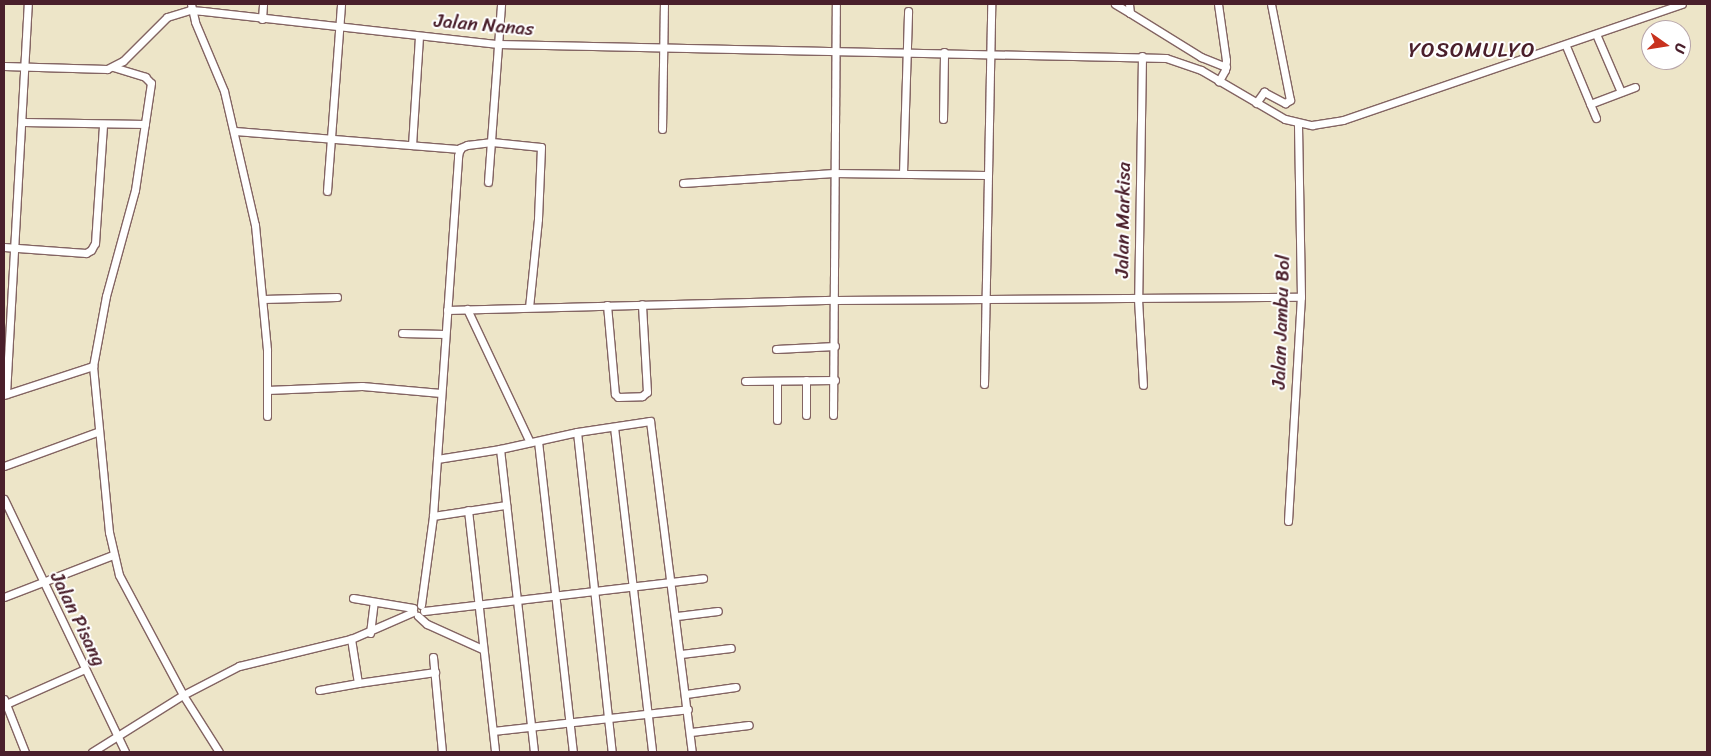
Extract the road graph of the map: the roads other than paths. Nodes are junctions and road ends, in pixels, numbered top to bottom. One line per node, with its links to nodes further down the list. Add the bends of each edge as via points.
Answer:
1 (28, 4): 30 (street)
2 (263, 4): 16 (street)
3 (341, 4): 17 (street)
4 (501, 4): 20 (street)
5 (664, 4): 22 (street)
6 (836, 4): 23 (street)
7 (992, 4): 26 (street)
8 (1115, 4): 15 (street)
9 (1129, 4): 15 (street)
10 (1218, 4): 31 (street)
11 (1271, 4): 34 (street, via 1290,100 1285,103 1264,92)
12 (1682, 4): 18 (street)
13 (191, 7): 16 (street, Jalan Nanas); 29 (street, Jalan Nanas, via 155,26 133,52); 43 (street)
14 (908, 11): 24 (street)
15 (1130, 13): 31 (street)
16 (262, 19): 17 (street, Jalan Nanas)
17 (340, 28): 19 (street, Jalan Nanas); 44 (street)
18 (1596, 34): 21 (street); 33 (street)
19 (419, 36): 20 (street, Jalan Nanas); 46 (street)
20 (498, 44): 22 (street, Jalan Nanas); 45 (street)
21 (1566, 46): 35 (street); 39 (street, via 1343,120)
22 (663, 50): 23 (street, Jalan Nanas); 42 (street)
23 (836, 50): 24 (street, Jalan Nanas); 48 (street)
24 (908, 51): 25 (street, Jalan Nanas); 49 (street)
25 (944, 52): 26 (street, Jalan Nanas); 37 (street)
26 (990, 52): 27 (street, Jalan Nanas); 50 (street)
27 (1142, 56): 31 (street, Jalan Nanas); 60 (street, Jalan Markisa)
28 (4, 66): 30 (street)
29 (113, 67): 30 (street, via 101,70); 40 (street, via 145,77 151,83)
30 (25, 68): 38 (street)
31 (1223, 74): 34 (street)
32 (1635, 87): 33 (street)
33 (1621, 92): 35 (street)
34 (1256, 103): 39 (street)
35 (1590, 104): 36 (street)
36 (1596, 118)
37 (943, 119)
38 (23, 122): 41 (street); 55 (street)
39 (1298, 123): 57 (street, Jalan Jambu Bol)
40 (145, 124): 41 (street); 72 (street, via 136,190 106,296)
41 (103, 126): 55 (street, via 92,250 86,253)
42 (662, 129)
43 (236, 131): 44 (street); 59 (street, via 255,225)
44 (331, 140): 46 (street); 53 (street)
45 (492, 142): 47 (street); 51 (street); 64 (street, via 541,146)
46 (412, 146): 47 (street)
47 (460, 149): 66 (street)
48 (834, 173): 49 (street); 52 (street); 61 (street)
49 (903, 173): 50 (street)
50 (986, 175): 58 (street)
51 (488, 182)
52 (683, 183)
53 (327, 191)
54 (4, 247): 55 (street)
55 (15, 248): 71 (street)
56 (337, 297): 59 (street)
57 (1301, 297): 60 (street); 97 (street, Jalan Jambu Bol)
58 (986, 298): 60 (street); 61 (street); 77 (street)
59 (263, 299): 79 (street)
60 (1138, 299): 78 (street, Jalan Markisa)
61 (835, 300): 62 (street); 69 (street)
62 (642, 304): 63 (street); 63 (street, via 647,392 642,396 618,397 615,394)
63 (607, 305): 64 (street)
64 (529, 307): 65 (street)
65 (467, 309): 66 (street); 89 (street)
66 (447, 310): 68 (street)
67 (402, 333): 68 (street)
68 (446, 334): 80 (street)
69 (835, 346): 70 (street); 74 (street)
70 (776, 349)
71 (6, 366): 81 (street)
72 (93, 366): 81 (street); 87 (street)
73 (806, 380): 74 (street); 76 (street); 82 (street)
74 (835, 380): 83 (street)
75 (745, 381): 76 (street)
76 (777, 381): 85 (street)
77 (984, 384)
78 (1143, 384)
79 (267, 390): 80 (street, via 362,386); 84 (street)
80 (441, 393): 91 (street)
81 (5, 395)
82 (806, 415)
83 (833, 415)
84 (267, 416)
85 (778, 420)
86 (614, 427): 88 (street); 101 (street, via 652,423); 102 (street)
87 (98, 432): 92 (street); 98 (street)
88 (577, 432): 89 (street); 103 (street)
89 (534, 442): 90 (street); 104 (street)
90 (500, 449): 91 (street); 94 (street)
91 (437, 459): 96 (street)
92 (4, 466)
93 (4, 499): 100 (street, Jalan Pisang)
94 (506, 505): 95 (street); 107 (street)
95 (468, 510): 96 (street); 109 (street)
96 (433, 516): 110 (street)
97 (1288, 521)
98 (113, 554): 100 (street); 126 (street, via 119,575)
99 (703, 578): 101 (street)
100 (41, 580): 105 (street); 120 (street, Jalan Pisang)
101 (673, 582): 102 (street); 113 (street)
102 (633, 586): 103 (street); 129 (street)
103 (595, 591): 104 (street); 130 (street)
104 (556, 596): 107 (street); 131 (street)
105 (4, 597)
106 (353, 598): 108 (street)
107 (517, 598): 109 (street); 133 (street)
108 (374, 602): 111 (street); 114 (street)
109 (477, 604): 110 (street); 117 (street)
110 (423, 608): 111 (street); 111 (street)
111 (414, 612): 114 (street); 117 (street)
112 (718, 612): 113 (street)
113 (677, 616): 118 (street)
114 (370, 632): 115 (street)
115 (351, 639): 122 (street); 126 (street, via 239,666)
116 (731, 648): 118 (street)
117 (482, 649): 134 (street)
118 (681, 654): 125 (street)
119 (433, 656): 121 (street)
120 (85, 669): 127 (street); 136 (street, Jalan Pisang)
121 (435, 672): 122 (street); 141 (street)
122 (358, 684): 124 (street)
123 (736, 687): 125 (street)
124 (319, 690)
125 (686, 694): 128 (street)
126 (183, 696): 136 (street); 140 (street)
127 (5, 702): 137 (street)
128 (688, 710): 129 (street); 135 (street)
129 (648, 715): 130 (street); 146 (street)
130 (608, 720): 131 (street); 145 (street)
131 (570, 722): 133 (street); 144 (street)
132 (749, 725): 135 (street)
133 (532, 727): 134 (street); 143 (street)
134 (492, 731): 142 (street)
135 (690, 732): 147 (street)
136 (117, 736): 138 (street); 139 (street, Jalan Pisang)
137 (25, 752)
138 (92, 752)
139 (125, 752)
140 (219, 752)
141 (442, 752)
142 (495, 752)
143 (534, 752)
144 (573, 752)
145 (612, 752)
146 (652, 752)
147 (692, 752)

